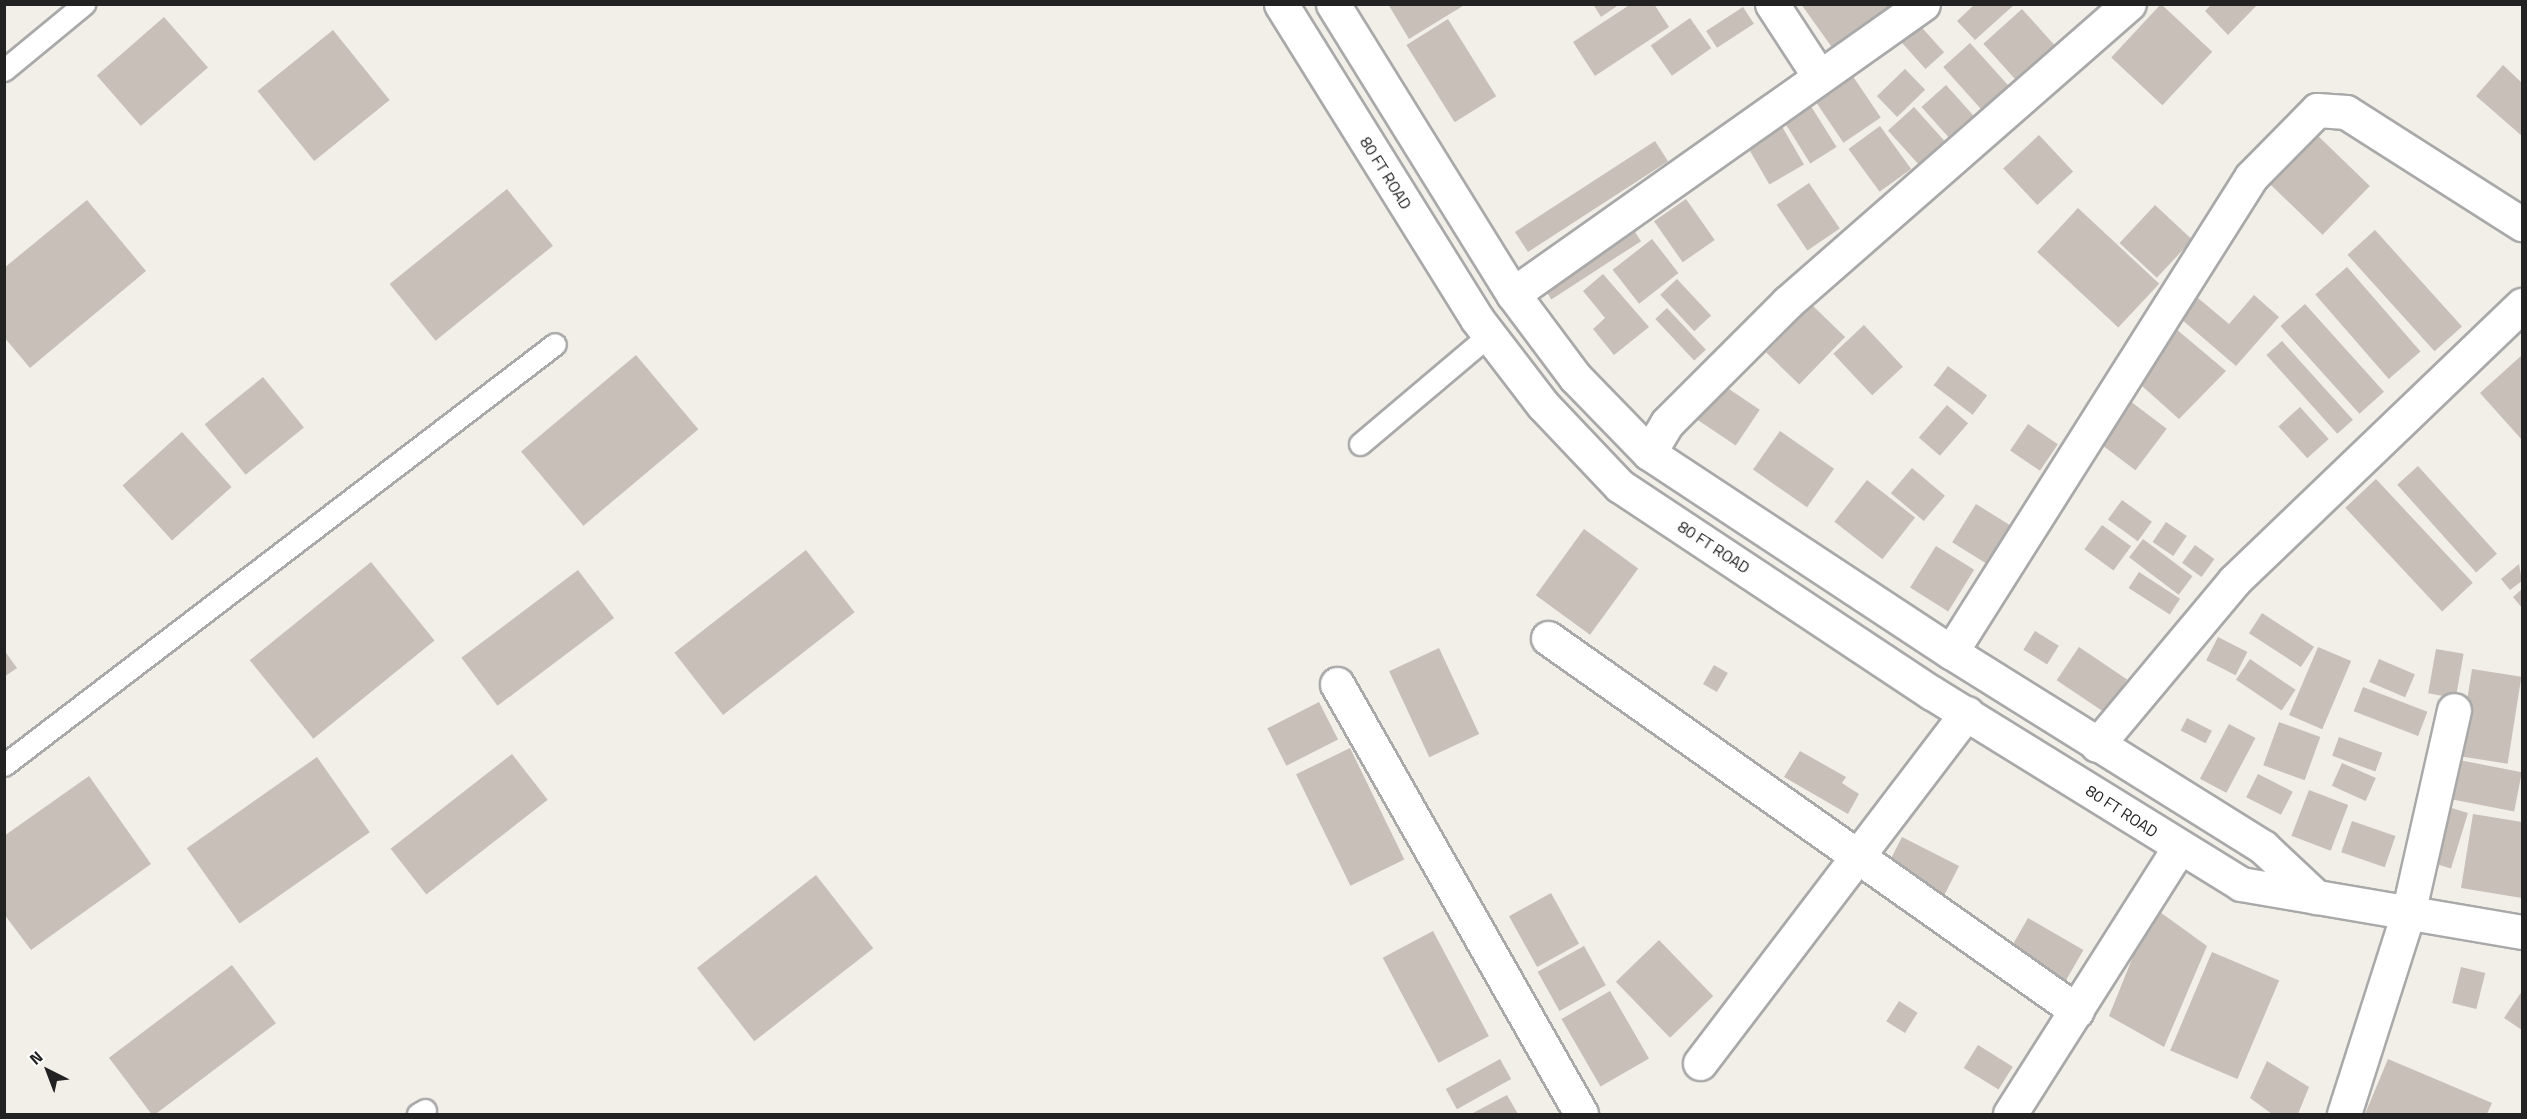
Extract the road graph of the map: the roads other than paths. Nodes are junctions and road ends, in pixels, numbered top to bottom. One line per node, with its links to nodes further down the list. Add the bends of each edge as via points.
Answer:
1 (84, 4): 9 (lane)
2 (1281, 4): 8 (street, 80 FT ROAD)
3 (1333, 4): 7 (street)
4 (1773, 4): 10 (street)
5 (1923, 4): 10 (street)
6 (2128, 4): 17 (street, via 1788,302 1667,423)
7 (1358, 45): 8 (street); 12 (street)
8 (1320, 67): 14 (street, 80 FT ROAD)
9 (4, 70)
10 (1819, 76): 12 (street)
11 (2523, 224): 19 (street, via 2346,112 2317,110 2251,177)
12 (1513, 294): 17 (street, via 1575,376)
13 (2523, 305): 23 (street, via 2234,581)
14 (1489, 335): 16 (lane); 22 (street, 80 FT ROAD, via 1543,405 1620,486)
15 (555, 344): 24 (lane)
16 (1360, 444)
17 (1649, 453): 19 (street)
18 (1548, 638): 26 (street)
19 (1951, 652): 23 (street)
20 (1337, 684): 32 (street)
21 (2454, 710): 28 (street)
22 (1967, 713): 25 (street, 80 FT ROAD); 26 (street)
23 (2097, 745): 27 (street, via 2263,846)
24 (4, 765)
25 (2179, 848): 27 (street, 80 FT ROAD, via 2241,884); 30 (street)
26 (1856, 858): 30 (street); 31 (street)
27 (2316, 897): 28 (street, 80 FT ROAD)
28 (2408, 914): 29 (street, 80 FT ROAD); 34 (street)
29 (2523, 932)
30 (2077, 1011): 33 (street)
31 (1700, 1063)
32 (1581, 1114)
33 (2010, 1114)
34 (2344, 1114)

